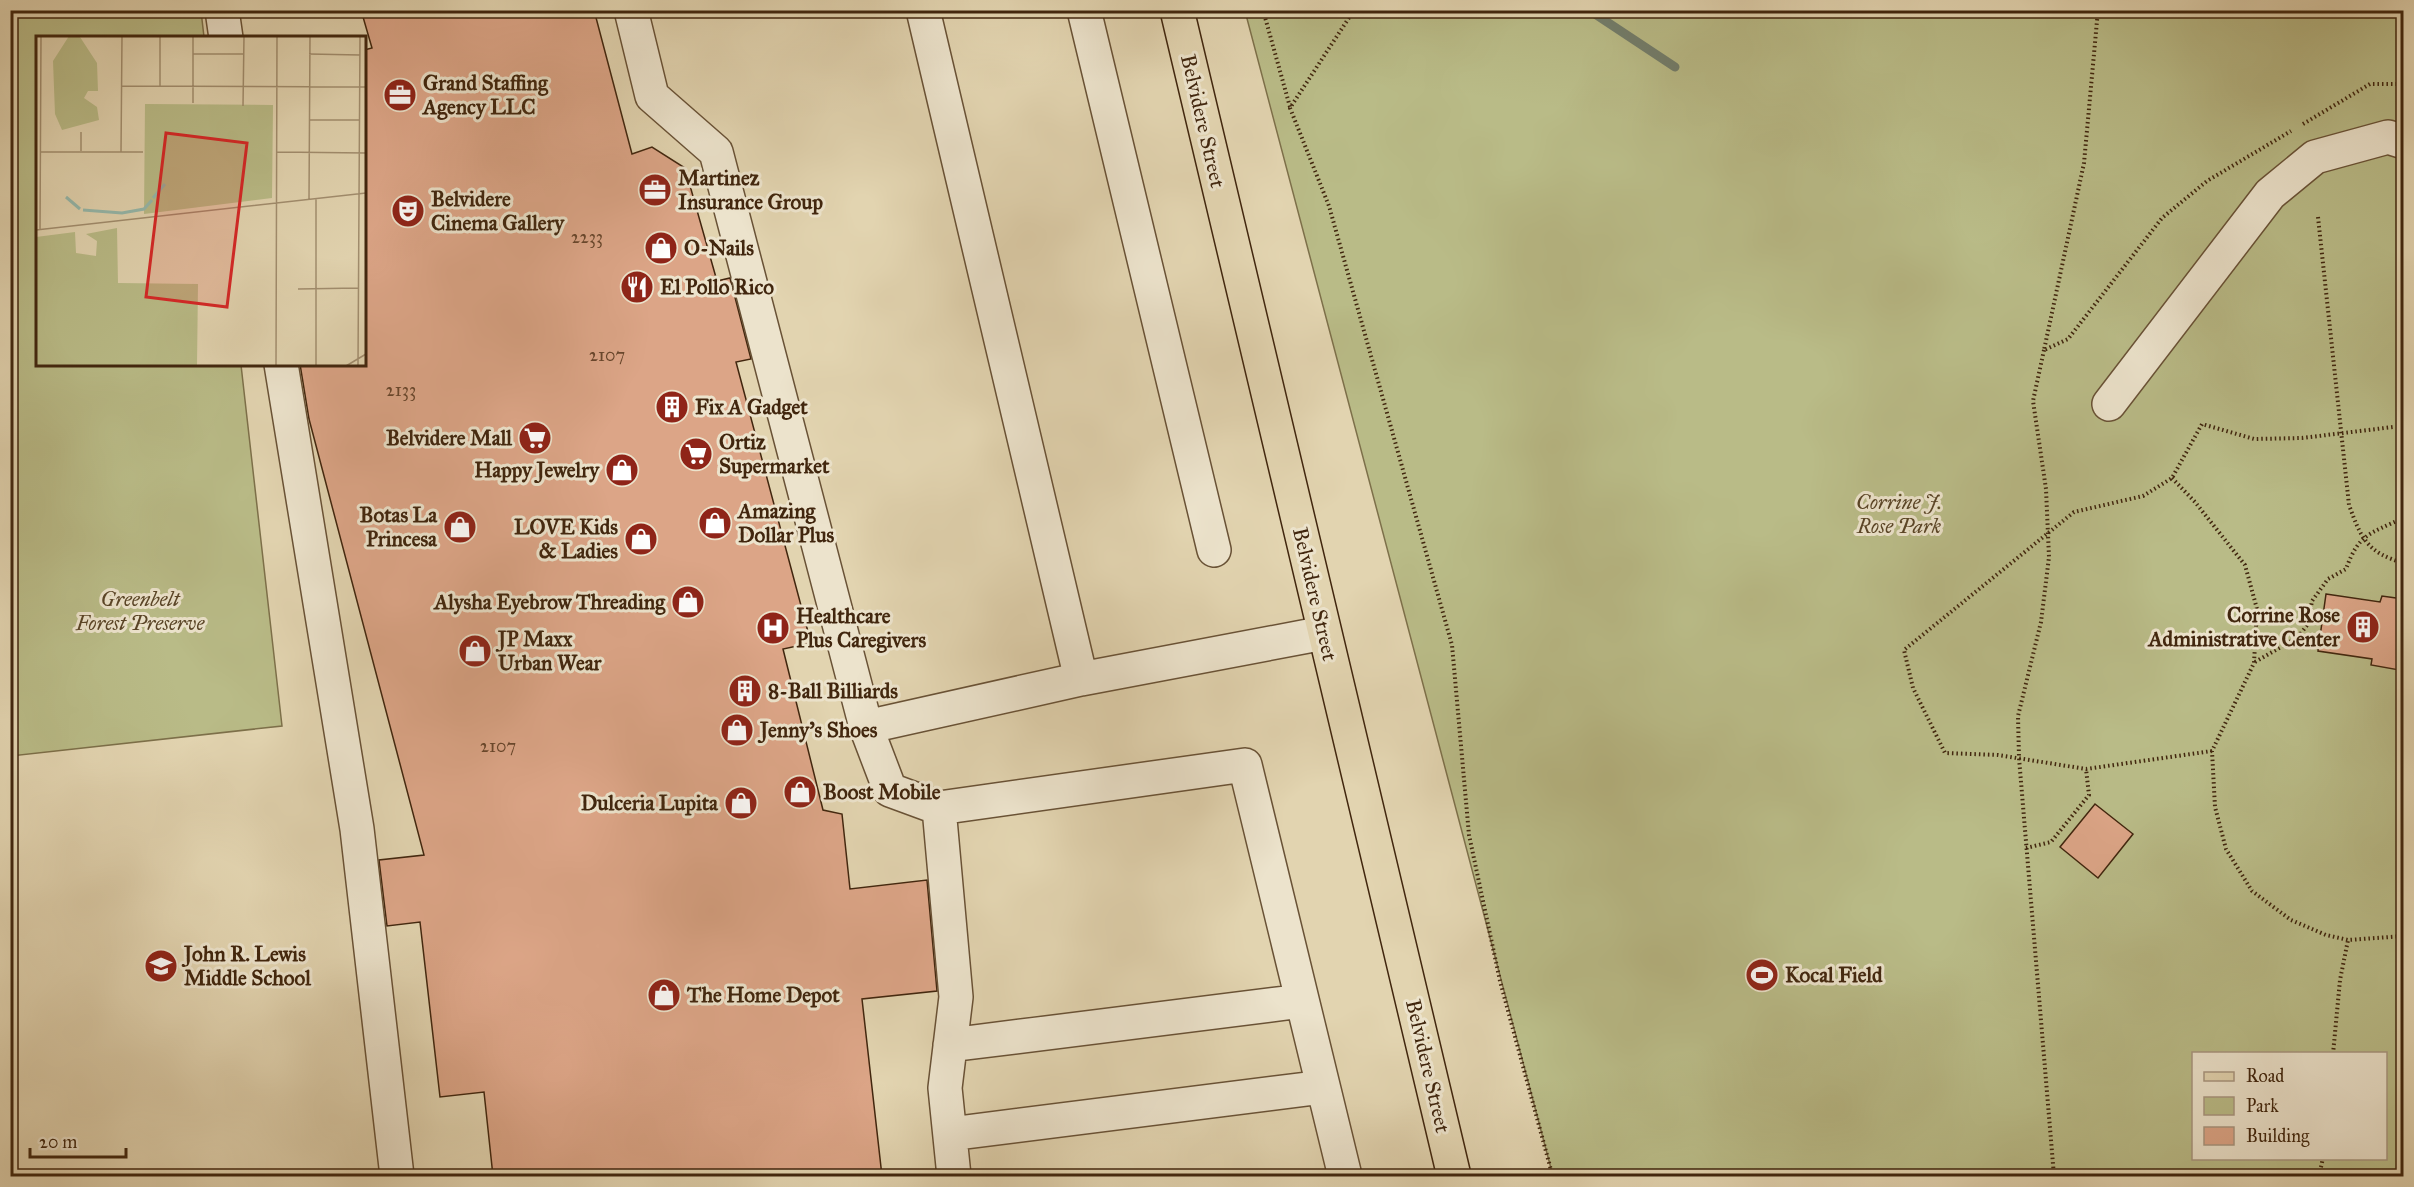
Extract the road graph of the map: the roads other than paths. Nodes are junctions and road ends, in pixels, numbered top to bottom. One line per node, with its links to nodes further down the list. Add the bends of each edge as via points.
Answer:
1 (222, 10): 6 (lane)
2 (631, 10): 13 (lane, via 652,96 716,152)
3 (923, 10): 12 (lane)
4 (1084, 10): 10 (lane)
5 (1177, 10): 11 (main road, Belvidere Street)
6 (226, 36)
7 (2403, 142): 9 (lane, via 2388,137 2315,157 2270,194)
8 (281, 366): 19 (lane, via 357,829)
9 (2109, 404)
10 (1214, 550)
11 (1324, 633): 12 (lane); 22 (main road, Belvidere Street)
12 (1081, 679): 13 (lane)
13 (866, 727): 14 (lane, via 891,790)
14 (939, 808): 15 (lane, via 1245,765); 16 (lane, via 956,997)
15 (1302, 1001): 16 (lane); 17 (lane)
16 (950, 1045): 18 (lane, via 945,1088)
17 (1323, 1087): 18 (lane); 21 (lane)
18 (950, 1134): 20 (lane)
19 (397, 1176)
20 (954, 1176)
21 (1345, 1176)
22 (1454, 1176)

